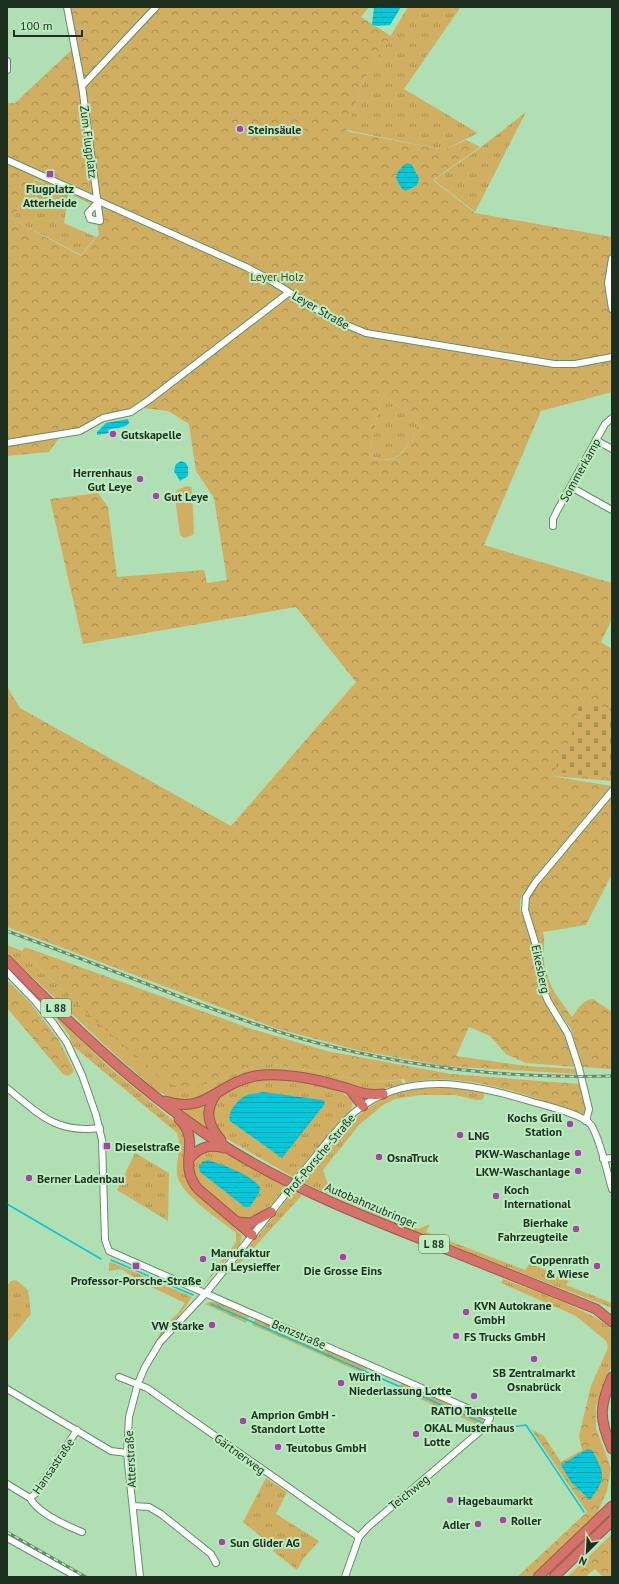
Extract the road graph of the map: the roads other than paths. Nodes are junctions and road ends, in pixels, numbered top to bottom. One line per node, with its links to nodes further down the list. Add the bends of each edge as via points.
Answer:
1 (67, 7): 5 (street, Zum Flugplatz)
2 (156, 7): 5 (street)
3 (7, 61): 4 (street)
4 (7, 70)
5 (82, 86): 7 (street, Zum Flugplatz)
6 (7, 160): 7 (street, Leyer Straße)
7 (97, 201): 11 (street, Leyer Straße, via 246,267 332,319 366,333 554,364 575,364)
8 (612, 258): 10 (street, via 608,283)
9 (287, 294): 14 (street, via 131,412 103,418 78,432)
10 (612, 309)
11 (612, 357)
12 (612, 418): 13 (street, Sommerkamp, via 605,424)
13 (596, 440): 15 (street); 16 (street, Sommerkamp)
14 (7, 443)
15 (612, 449)
16 (571, 487): 17 (street); 18 (street, Sommerkamp, via 553,519)
17 (612, 510)
18 (553, 526)
19 (612, 792): 28 (street, Eikesberg, via 535,883 524,905 538,952 543,989 568,1034 579,1068 589,1109)
20 (7, 960): 26 (highway, L 88, via 70,1021)
21 (7, 972): 29 (street, via 36,1002 67,1043 82,1075)
22 (7, 1088): 29 (street, via 42,1116 58,1125)
23 (350, 1090): 24 (highway, via 336,1085 269,1074 241,1080); 25 (highway, via 362,1094); 27 (highway)
24 (217, 1093): 26 (highway, via 204,1101 180,1106); 30 (highway, via 208,1109 210,1125)
25 (383, 1094): 27 (street, Prof.-Porsche-Straße); 28 (street, Prof.-Porsche-Straße, via 412,1085 458,1084 514,1096)
26 (158, 1098): 30 (highway, L 88); 32 (highway, via 188,1129)
27 (363, 1106): 35 (street, Prof.-Porsche-Straße, bridge, via 342,1124)
28 (586, 1120): 33 (street, via 594,1130)
29 (100, 1128): 38 (street, Benzstraße, via 103,1148 105,1240 109,1251)
30 (230, 1150): 32 (highway, via 208,1146); 39 (highway, Autobahnzubringer / L 88, via 311,1193 596,1309)
31 (612, 1158): 33 (street)
32 (189, 1159): 36 (highway, via 188,1173 198,1189)
33 (603, 1159): 34 (street)
34 (612, 1188)
35 (271, 1212): 36 (highway, via 251,1223); 37 (street, Prof.-Porsche-Straße)
36 (237, 1222): 37 (highway)
37 (252, 1235): 38 (street, Prof.-Porsche-Straße)
38 (205, 1294): 42 (street, Atterstraße, via 160,1342); 44 (street, Benzstraße)
39 (612, 1322)
40 (119, 1377): 42 (street, Gärtnerweg)
41 (612, 1377): 45 (highway, via 602,1405)
42 (138, 1383): 49 (street, Atterstraße, via 129,1417); 58 (street, Gärtnerweg)
43 (7, 1389): 46 (street, Hansastraße)
44 (490, 1418): 58 (street, Teichweg, via 485,1427 377,1518)
45 (603, 1421): 47 (highway); 48 (highway, via 604,1432)
46 (77, 1430): 49 (street, Hansastraße, via 111,1451); 51 (street, Hansastraße)
47 (612, 1436)
48 (612, 1449)
49 (127, 1453): 53 (street, Atterstraße)
50 (7, 1484): 51 (street, Hansastraße)
51 (30, 1498): 56 (street, via 41,1510)
52 (612, 1499): 57 (highway)
53 (133, 1506): 60 (street, via 149,1507 161,1514 211,1554); 62 (street, Atterstraße)
54 (612, 1506): 57 (highway)
55 (612, 1521): 65 (highway)
56 (82, 1532)
57 (585, 1532): 64 (highway)
58 (359, 1537): 63 (street, Teichweg)
59 (7, 1538): 61 (street)
60 (216, 1563)
61 (77, 1577)
62 (140, 1577)
63 (345, 1577)
64 (538, 1577)
65 (554, 1577)

